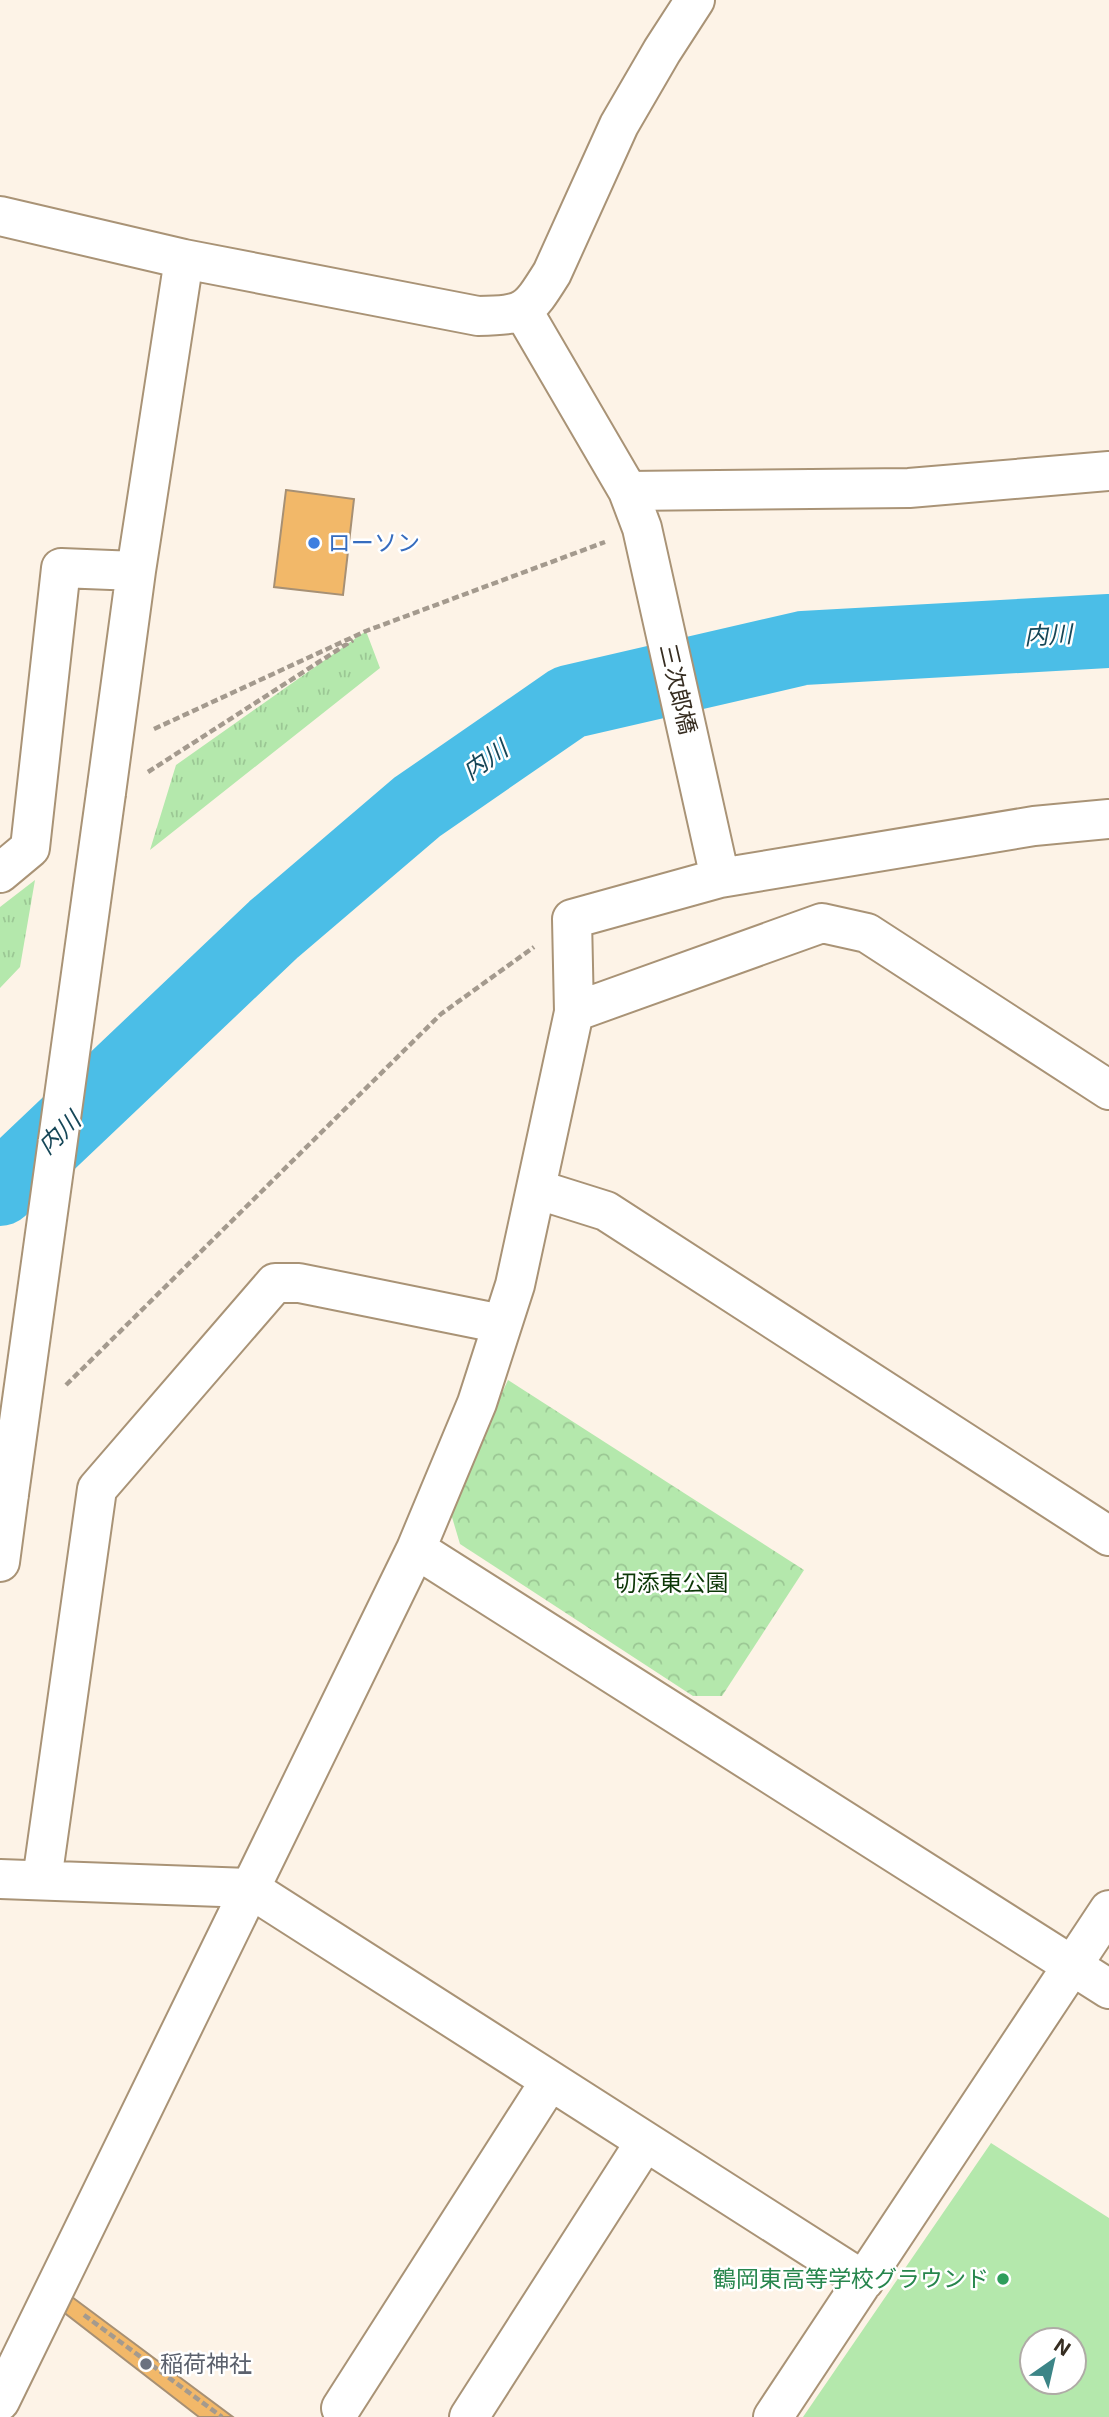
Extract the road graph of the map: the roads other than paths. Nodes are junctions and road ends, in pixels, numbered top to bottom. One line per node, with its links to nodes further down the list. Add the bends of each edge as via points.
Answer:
1 (695, 0): 4 (street, via 619,125 552,273)
2 (0, 216): 3 (street)
3 (184, 260): 4 (street, via 478,316); 7 (street)
4 (523, 311): 6 (street, 三次郎橋)
5 (1109, 471): 6 (street, via 909,488)
6 (628, 491): 9 (street, 三次郎橋, via 642,528)
7 (135, 571): 10 (street, via 61,568 30,848); 17 (street, bridge)
8 (1109, 819): 9 (street)
9 (717, 864): 11 (street, via 572,919)
10 (0, 873)
11 (574, 1012): 12 (street, via 822,923 867,933); 13 (street)
12 (1109, 1090)
13 (536, 1189): 14 (street); 15 (street, via 606,1211)
14 (502, 1324): 16 (street, via 477,1403); 19 (street, via 299,1283 275,1283 97,1489)
15 (1109, 1536)
16 (416, 1549): 20 (street); 22 (street)
17 (0, 1562)
18 (0, 1879): 19 (street)
19 (42, 1881): 20 (street)
20 (249, 1888): 24 (street); 27 (street)
21 (1109, 1910): 22 (street)
22 (1073, 1966): 23 (street); 26 (street)
23 (1109, 1989)
24 (550, 2081): 25 (street); 28 (street)
25 (645, 2141): 26 (street); 29 (street)
26 (864, 2281): 30 (street)
27 (0, 2400)
28 (341, 2408)
29 (469, 2417)
30 (773, 2417)

